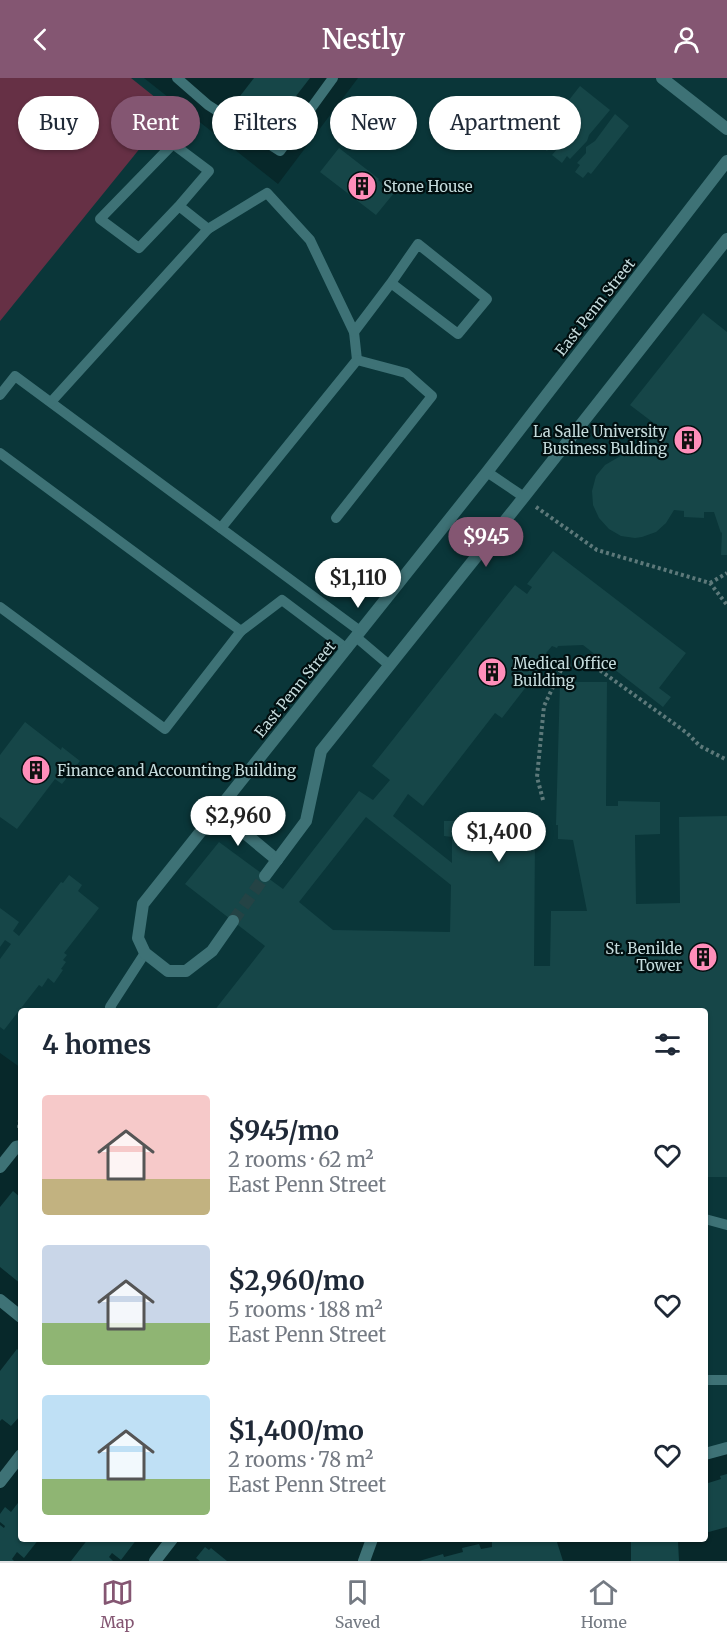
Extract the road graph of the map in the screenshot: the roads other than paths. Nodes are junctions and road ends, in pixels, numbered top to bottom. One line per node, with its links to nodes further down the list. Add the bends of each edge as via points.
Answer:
1 (177, 78): 2 (lane, via 208,105 280,151)
2 (333, 78)
3 (662, 78): 4 (street)
4 (727, 129)
5 (727, 161): 15 (street, East Penn Street)
6 (179, 206): 6 (lane, via 209,171 173,144 100,219 139,248); 7 (lane)
7 (208, 229): 10 (lane, via 267,193 310,240); 13 (lane)
8 (727, 239): 16 (street)
9 (391, 283): 9 (lane, via 458,334 487,300 418,244); 10 (lane)
10 (354, 332): 11 (lane)
11 (357, 360): 17 (lane, via 406,373 432,396); 18 (lane)
12 (0, 395): 13 (lane, via 15,376)
13 (51, 402): 18 (lane)
14 (0, 453): 20 (lane)
15 (487, 472): 16 (lane); 21 (street, East Penn Street)
16 (524, 498): 23 (street)
17 (336, 518)
18 (221, 528): 21 (lane)
19 (0, 607): 20 (lane, via 165,729)
20 (241, 631): 22 (lane, via 282,600)
21 (358, 634): 22 (street, East Penn Street); 23 (lane)
22 (347, 648): 24 (street, East Penn Street)
23 (389, 665): 25 (street, via 321,751 306,821)
24 (218, 811): 25 (street); 28 (street, East Penn Street, via 143,904 138,938)
25 (277, 860): 26 (street)
26 (265, 876)
27 (233, 921): 28 (street, via 212,951 186,971 168,971)
28 (145, 953): 29 (lane)
29 (110, 1008)
30 (18, 1147): 31 (street)
31 (0, 1167)
32 (708, 1220): 33 (lane)
33 (727, 1225)
34 (0, 1300): 35 (street)
35 (18, 1315)
36 (708, 1380): 37 (lane)
37 (727, 1380)
38 (727, 1448): 39 (street)
39 (708, 1453)
40 (18, 1459): 41 (street)
41 (0, 1482)
42 (170, 1542): 44 (street)
43 (371, 1542): 45 (street)
44 (155, 1561)
45 (364, 1561)

